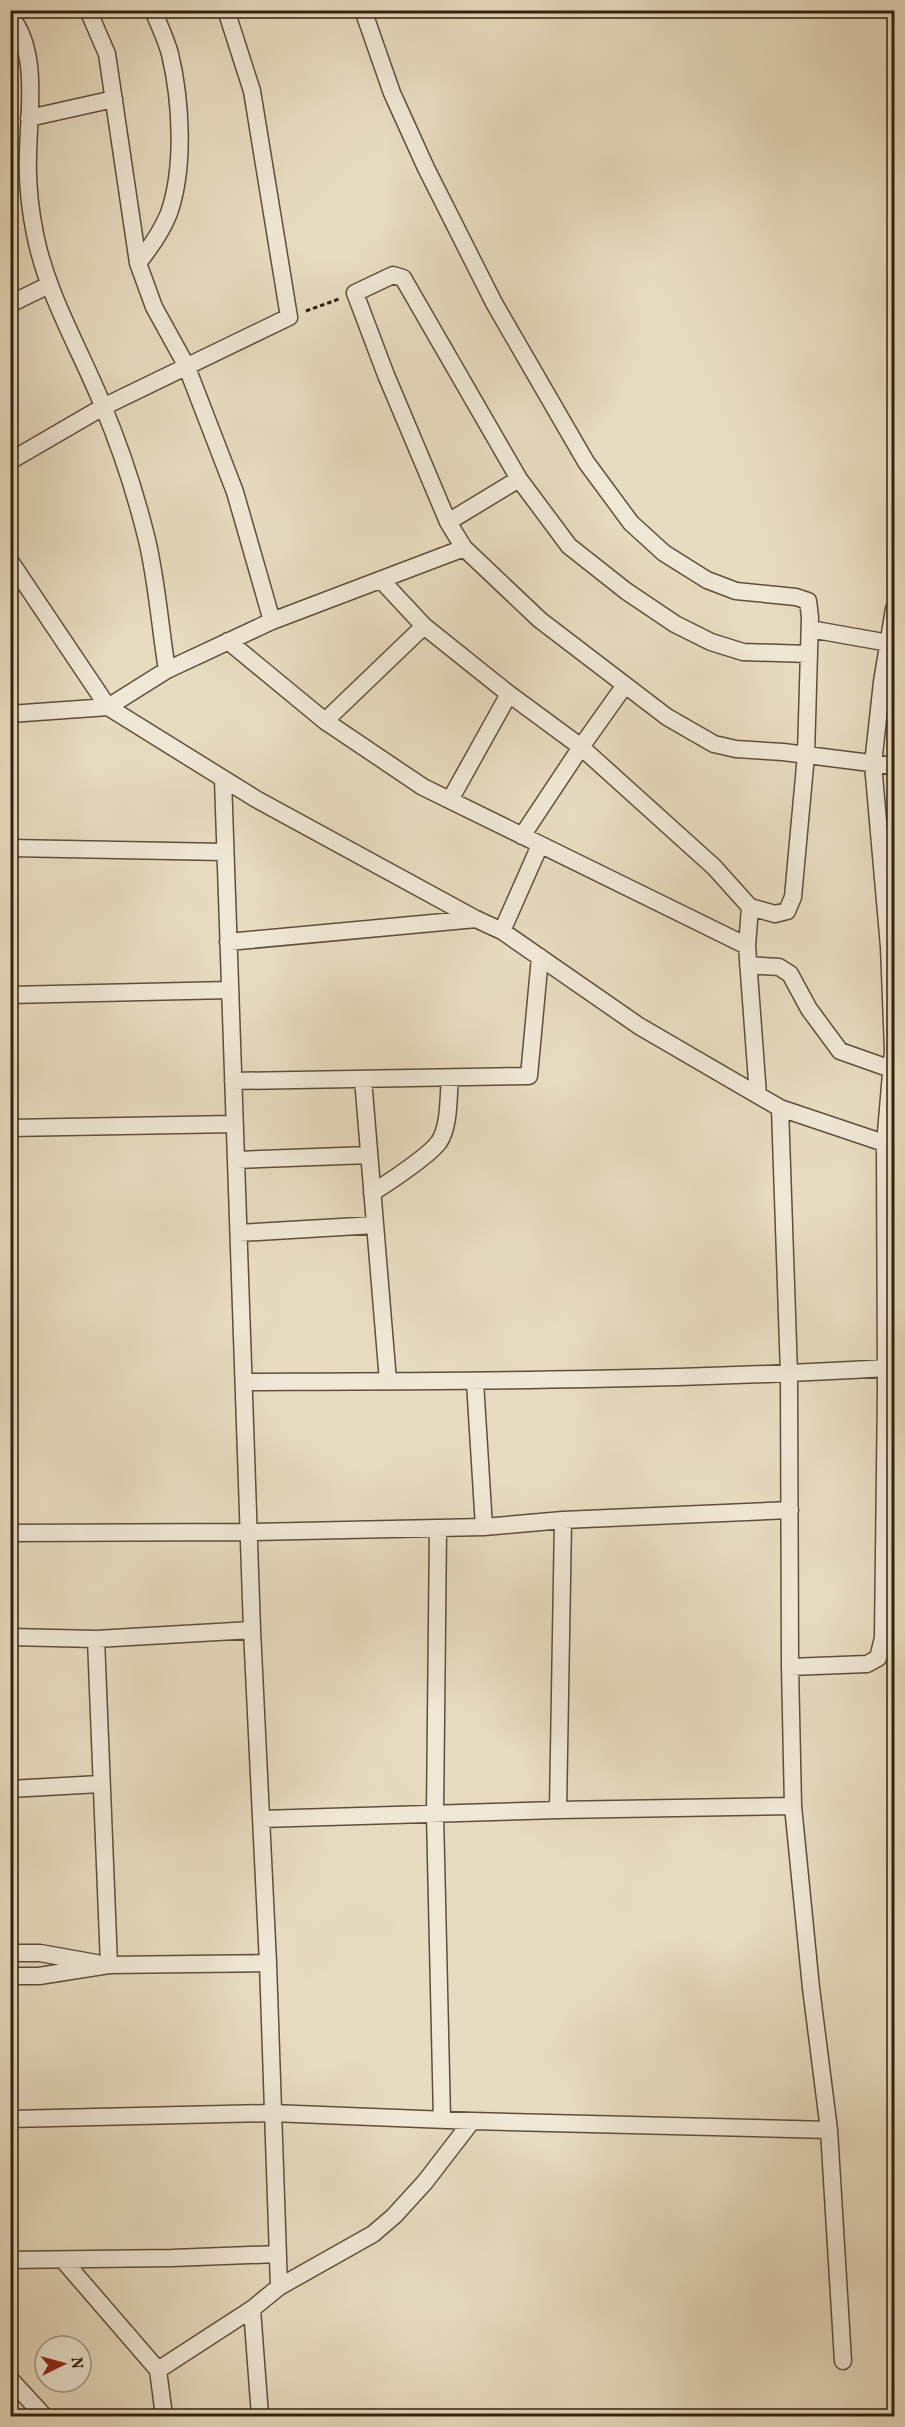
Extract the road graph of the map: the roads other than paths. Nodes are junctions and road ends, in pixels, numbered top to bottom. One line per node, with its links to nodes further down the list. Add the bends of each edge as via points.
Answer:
1 (88, 10): 6 (street, via 107,54)
2 (153, 10): 8 (street, via 169,51 178,99 176,184 168,213)
3 (226, 10): 11 (street, via 252,92 289,317)
4 (363, 10): 22 (street, via 392,93 426,168 494,303 586,462 632,524 664,553 707,580 736,591 805,599 810,608)
5 (10, 16): 7 (street, via 26,49)
6 (114, 99): 7 (street); 8 (street)
7 (29, 118): 9 (street, via 28,187 35,234)
8 (138, 263): 11 (street, via 154,307)
9 (49, 285): 10 (street); 12 (street)
10 (10, 304)
11 (186, 365): 12 (street); 20 (street, via 235,492)
12 (104, 407): 13 (street); 26 (street, via 147,541)
13 (10, 461)
14 (519, 479): 15 (street); 15 (street, via 403,278 393,274 355,293); 25 (street, via 569,546 675,624 743,652)
15 (448, 522): 16 (street)
16 (465, 548): 18 (street); 27 (street, via 540,620)
17 (10, 561): 29 (street)
18 (382, 581): 20 (street); 21 (street)
19 (894, 609): 23 (street)
20 (272, 621): 24 (street)
21 (424, 626): 28 (street); 31 (street)
22 (810, 629): 23 (street); 25 (street)
23 (892, 632): 34 (street)
24 (228, 641): 26 (street); 31 (street)
25 (809, 654): 33 (street)
26 (166, 670): 29 (street)
27 (625, 685): 32 (street); 33 (street, via 667,717 714,744)
28 (509, 694): 32 (street); 37 (street)
29 (108, 707): 30 (street); 36 (street)
30 (10, 714)
31 (325, 721): 37 (street, via 423,787)
32 (581, 747): 38 (street); 42 (street, via 714,867)
33 (806, 755): 34 (street); 42 (street, via 789,908 783,914)
34 (873, 764): 35 (street); 51 (street, via 889,947)
35 (894, 766)
36 (223, 779): 41 (street); 43 (street)
37 (450, 800): 38 (street)
38 (522, 836): 39 (street)
39 (540, 845): 44 (street); 46 (street)
40 (10, 848): 41 (street)
41 (225, 852): 45 (street)
42 (750, 908): 46 (street)
43 (477, 919): 44 (street); 45 (street)
44 (502, 931): 47 (street)
45 (228, 942): 49 (street)
46 (747, 946): 48 (street)
47 (540, 957): 52 (street, via 529,1076); 55 (street, via 639,1026)
48 (748, 965): 51 (street, via 779,967 790,974 840,1051); 55 (street)
49 (230, 990): 50 (street); 54 (street)
50 (10, 995)
51 (891, 1069): 59 (street)
52 (450, 1078): 53 (street); 62 (street, via 446,1121 439,1142)
53 (363, 1079): 54 (street); 60 (street)
54 (234, 1081): 57 (street)
55 (758, 1095): 56 (street)
56 (780, 1108): 59 (street); 66 (street)
57 (234, 1124): 58 (street); 61 (street)
58 (10, 1128)
59 (890, 1145): 65 (street)
60 (369, 1155): 61 (street); 62 (street)
61 (237, 1160): 64 (street)
62 (372, 1193): 63 (street)
63 (375, 1225): 64 (street); 67 (street)
64 (239, 1233): 68 (street)
65 (886, 1368): 66 (street); 70 (street)
66 (789, 1374): 69 (street); 71 (street)
67 (388, 1381): 68 (street); 69 (street)
68 (244, 1382): 75 (street)
69 (475, 1382): 73 (street)
70 (890, 1388): 80 (street, via 880,1652 874,1662 867,1664)
71 (790, 1510): 72 (street); 80 (street)
72 (563, 1520): 73 (street); 84 (street)
73 (484, 1527): 74 (street)
74 (438, 1528): 75 (street); 85 (street)
75 (250, 1532): 76 (street); 77 (street)
76 (10, 1533)
77 (252, 1630): 79 (street); 86 (street)
78 (10, 1637): 79 (street)
79 (96, 1639): 81 (street)
80 (790, 1667): 83 (street)
81 (100, 1784): 82 (street); 89 (street)
82 (10, 1789)
83 (793, 1806): 84 (street); 95 (street)
84 (558, 1810): 85 (street)
85 (435, 1815): 86 (street); 93 (street)
86 (261, 1820): 88 (street)
87 (10, 1953): 89 (street, via 40,1953)
88 (268, 1963): 89 (street); 91 (street)
89 (109, 1965): 90 (street, via 39,1976)
90 (10, 1976)
91 (272, 2113): 92 (street); 93 (street); 96 (street)
92 (10, 2119)
93 (442, 2120): 94 (street)
94 (472, 2121): 95 (street); 99 (street, via 425,2182 373,2235)
95 (829, 2130): 101 (street)
96 (278, 2253): 98 (street); 99 (street)
97 (10, 2260): 98 (street)
98 (63, 2260): 102 (street)
99 (279, 2288): 100 (street)
100 (252, 2309): 102 (street); 106 (street)
101 (843, 2361)
102 (158, 2370): 105 (street)
103 (10, 2379): 104 (street)
104 (44, 2416)
105 (164, 2416)
106 (260, 2416)

